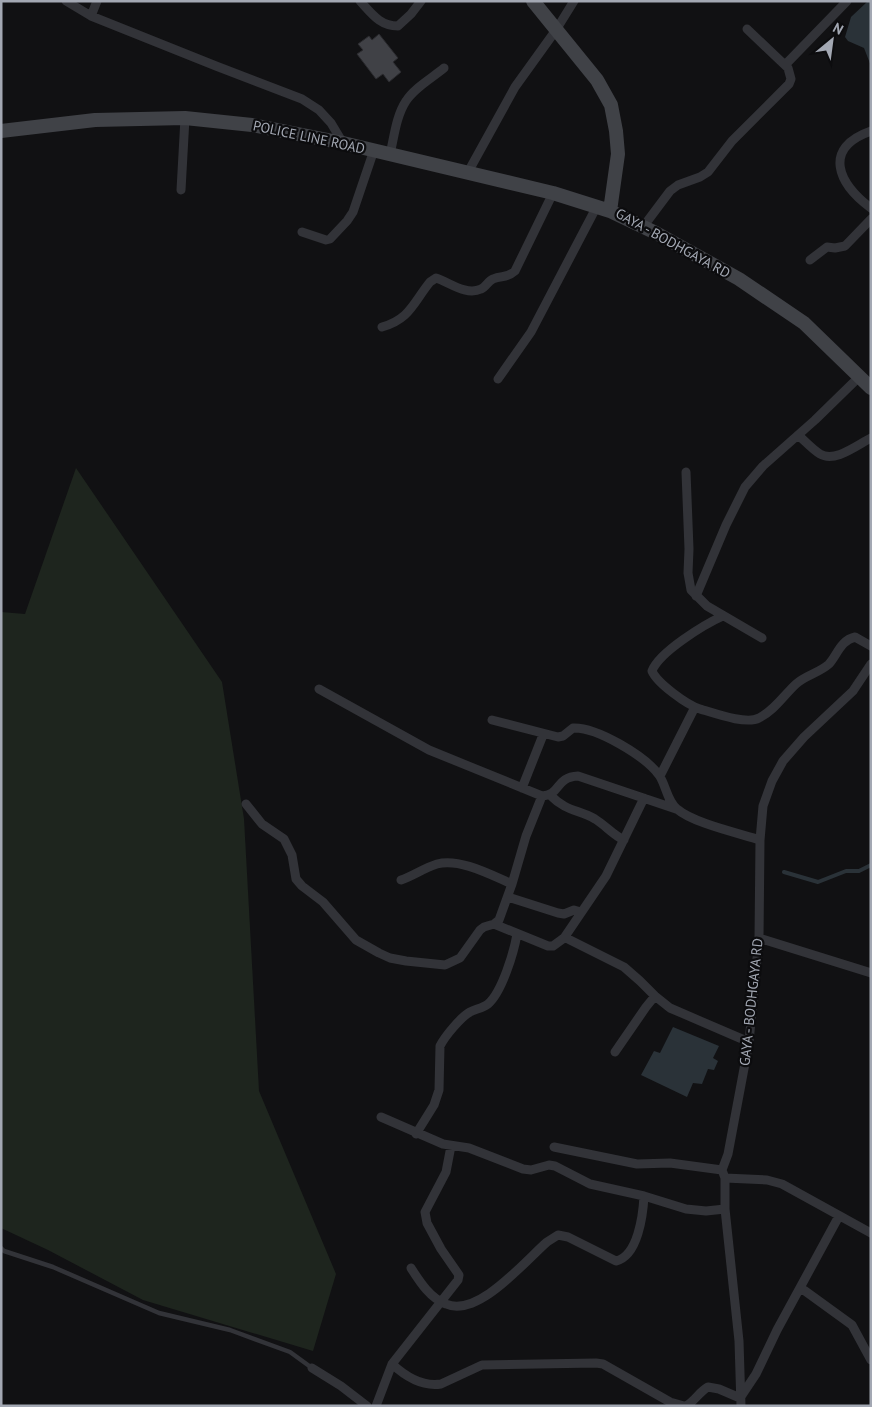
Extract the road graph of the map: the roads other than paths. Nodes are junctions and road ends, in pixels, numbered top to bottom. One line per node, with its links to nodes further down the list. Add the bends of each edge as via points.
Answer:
1 (66, 1): 8 (street)
2 (97, 1): 8 (street)
3 (360, 1): 4 (street, via 378,21 387,26 398,26)
4 (421, 1)
5 (533, 1): 10 (street, GAYA - BODHGAYA RD)
6 (574, 1): 10 (street)
7 (847, 1): 11 (street)
8 (91, 16): 16 (street, via 302,99 319,110)
9 (746, 29): 11 (street)
10 (556, 30): 19 (street, via 515,87); 24 (street, GAYA - BODHGAYA RD, via 597,80 610,105 618,154)
11 (785, 65): 26 (street, via 791,74 789,84 732,141 708,172 670,191)
12 (444, 68): 18 (street, via 405,102)
13 (185, 118): 14 (street, POLICE LINE ROAD, via 95,120); 16 (street, POLICE LINE ROAD, via 252,125); 20 (street)
14 (1, 131)
15 (871, 131): 23 (street, via 853,139 842,150 840,164 850,188)
16 (343, 143): 17 (street, POLICE LINE ROAD)
17 (374, 150): 18 (street, POLICE LINE ROAD); 27 (street, via 347,221 326,240)
18 (390, 154): 19 (street, POLICE LINE ROAD)
19 (467, 174): 21 (street, POLICE LINE ROAD)
20 (181, 190)
21 (553, 193): 22 (street, POLICE LINE ROAD); 29 (street, via 510,276 495,278 479,290 462,288 436,278 424,289 406,316)
22 (597, 206): 24 (street, POLICE LINE ROAD); 31 (street, via 531,332)
23 (871, 208)
24 (610, 211): 26 (street, GAYA - BODHGAYA RD)
25 (871, 219): 28 (street, via 844,246 827,247)
26 (643, 227): 30 (street, GAYA - BODHGAYA RD, via 739,279 804,323)
27 (302, 232)
28 (810, 260)
29 (382, 326)
30 (859, 377): 32 (street, GAYA - BODHGAYA RD); 33 (street)
31 (498, 379)
32 (871, 388)
33 (798, 435): 34 (street, via 826,456 834,456); 36 (street, via 745,487)
34 (871, 438)
35 (686, 472): 36 (street, via 689,584)
36 (696, 596): 37 (street)
37 (723, 616): 38 (street); 42 (street, via 680,642 657,662 652,671 665,686)
38 (762, 638)
39 (871, 646): 42 (street, via 855,637 850,638 830,663 802,680 767,714 753,721)
40 (871, 664): 52 (street, GAYA - BODHGAYA RD, via 853,691 804,737 776,770 763,806)
41 (319, 689): 46 (street, via 429,750)
42 (695, 707): 45 (street)
43 (492, 720): 44 (street)
44 (543, 734): 45 (street, via 562,736 580,727 599,732 639,757); 46 (street)
45 (660, 776): 50 (street)
46 (522, 788): 47 (street)
47 (546, 796): 48 (street, via 566,778 578,776); 51 (street, via 596,820); 54 (street, via 526,836)
48 (644, 798): 50 (street); 51 (street)
49 (246, 804): 57 (street, via 262,824 284,839 292,855 296,879 302,886 322,902 356,940 379,953 406,961 445,965 460,958 480,930)
50 (676, 809): 52 (street, via 698,820)
51 (624, 840): 56 (street, via 606,876)
52 (760, 840): 60 (street, GAYA - BODHGAYA RD)
53 (401, 880): 54 (street, via 436,864 447,863 473,868)
54 (512, 884): 55 (street)
55 (508, 897): 56 (street, via 558,913); 57 (street, via 499,920)
56 (581, 912): 59 (street)
57 (494, 924): 58 (street)
58 (517, 934): 59 (street, via 548,946); 66 (street, via 508,966 492,999 466,1015 443,1040 440,1046 439,1090 434,1105)
59 (564, 938): 62 (street, via 624,968)
60 (759, 938): 61 (street); 63 (street, GAYA - BODHGAYA RD)
61 (871, 973)
62 (655, 996): 63 (street, via 670,1008); 64 (street)
63 (749, 1042): 69 (street, GAYA - BODHGAYA RD)
64 (615, 1052)
65 (381, 1117): 66 (street)
66 (416, 1134): 67 (street)
67 (451, 1146): 70 (street, via 469,1148 523,1169 555,1166 590,1184); 77 (street, via 446,1172 425,1212 434,1236 459,1275 455,1286)
68 (554, 1147): 69 (street, via 638,1164 670,1163)
69 (724, 1174): 71 (street, GAYA - BODHGAYA RD); 72 (street, via 775,1181)
70 (644, 1196): 71 (street, via 695,1210); 77 (street, via 636,1238 621,1260 616,1261 558,1235 472,1304 459,1307)
71 (725, 1209): 81 (street, GAYA - BODHGAYA RD, via 739,1341)
72 (839, 1216): 73 (street); 76 (street)
73 (871, 1233)
74 (1, 1248): 80 (lane, via 159,1313 230,1330 290,1352)
75 (411, 1268): 77 (street, via 423,1286)
76 (800, 1288): 78 (street, via 852,1325); 81 (street)
77 (441, 1302): 79 (street)
78 (869, 1353)
79 (392, 1364): 83 (street); 84 (street, via 418,1381 435,1385 482,1365 596,1363)
80 (312, 1368): 82 (street)
81 (740, 1402): 84 (street, via 708,1387 695,1400)
82 (367, 1406)
83 (376, 1406)
84 (681, 1406)

